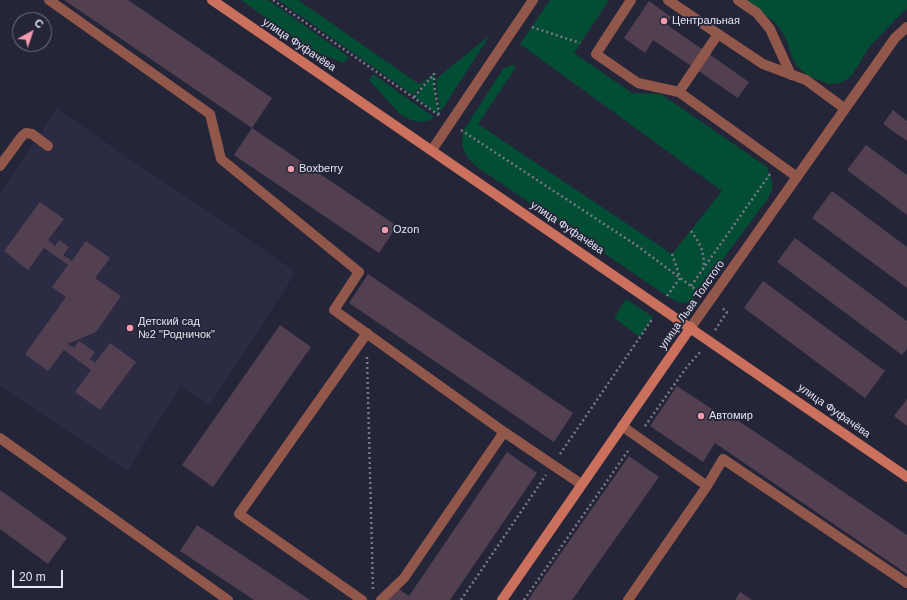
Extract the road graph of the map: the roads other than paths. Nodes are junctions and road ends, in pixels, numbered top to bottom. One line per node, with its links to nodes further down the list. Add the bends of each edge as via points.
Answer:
1 (50, 0): 17 (street, via 210,114 221,159 359,272 334,310)
2 (212, 0): 13 (street, улица Фуфачёва)
3 (533, 0): 13 (street)
4 (631, 0): 10 (street, via 596,54 638,83)
5 (668, 0): 8 (street)
6 (738, 0): 9 (street, via 757,13 770,30)
7 (907, 27): 11 (street, улица Льва Толстого, via 895,38)
8 (718, 34): 9 (street, via 763,64); 10 (street)
9 (791, 74): 11 (street, via 806,80)
10 (679, 92): 15 (street)
11 (844, 108): 15 (street, улица Льва Толстого)
12 (48, 146): 14 (street, via 32,134 26,133)
13 (432, 150): 16 (street, улица Фуфачёва)
14 (0, 166)
15 (797, 177): 16 (street, улица Льва Толстого)
16 (691, 327): 18 (street, улица Льва Толстого); 21 (street, улица Фуфачёва)
17 (367, 333): 19 (street); 26 (street, via 239,514)
18 (622, 426): 22 (street, улица Льва Толстого); 23 (street)
19 (504, 432): 22 (street); 27 (street, via 404,578)
20 (0, 438): 25 (street)
21 (907, 476)
22 (581, 484): 28 (street, улица Льва Толстого)
23 (707, 486): 24 (street, via 723,459); 29 (street)
24 (907, 583)
25 (228, 600)
26 (362, 600)
27 (381, 600)
28 (502, 600)
29 (628, 600)

